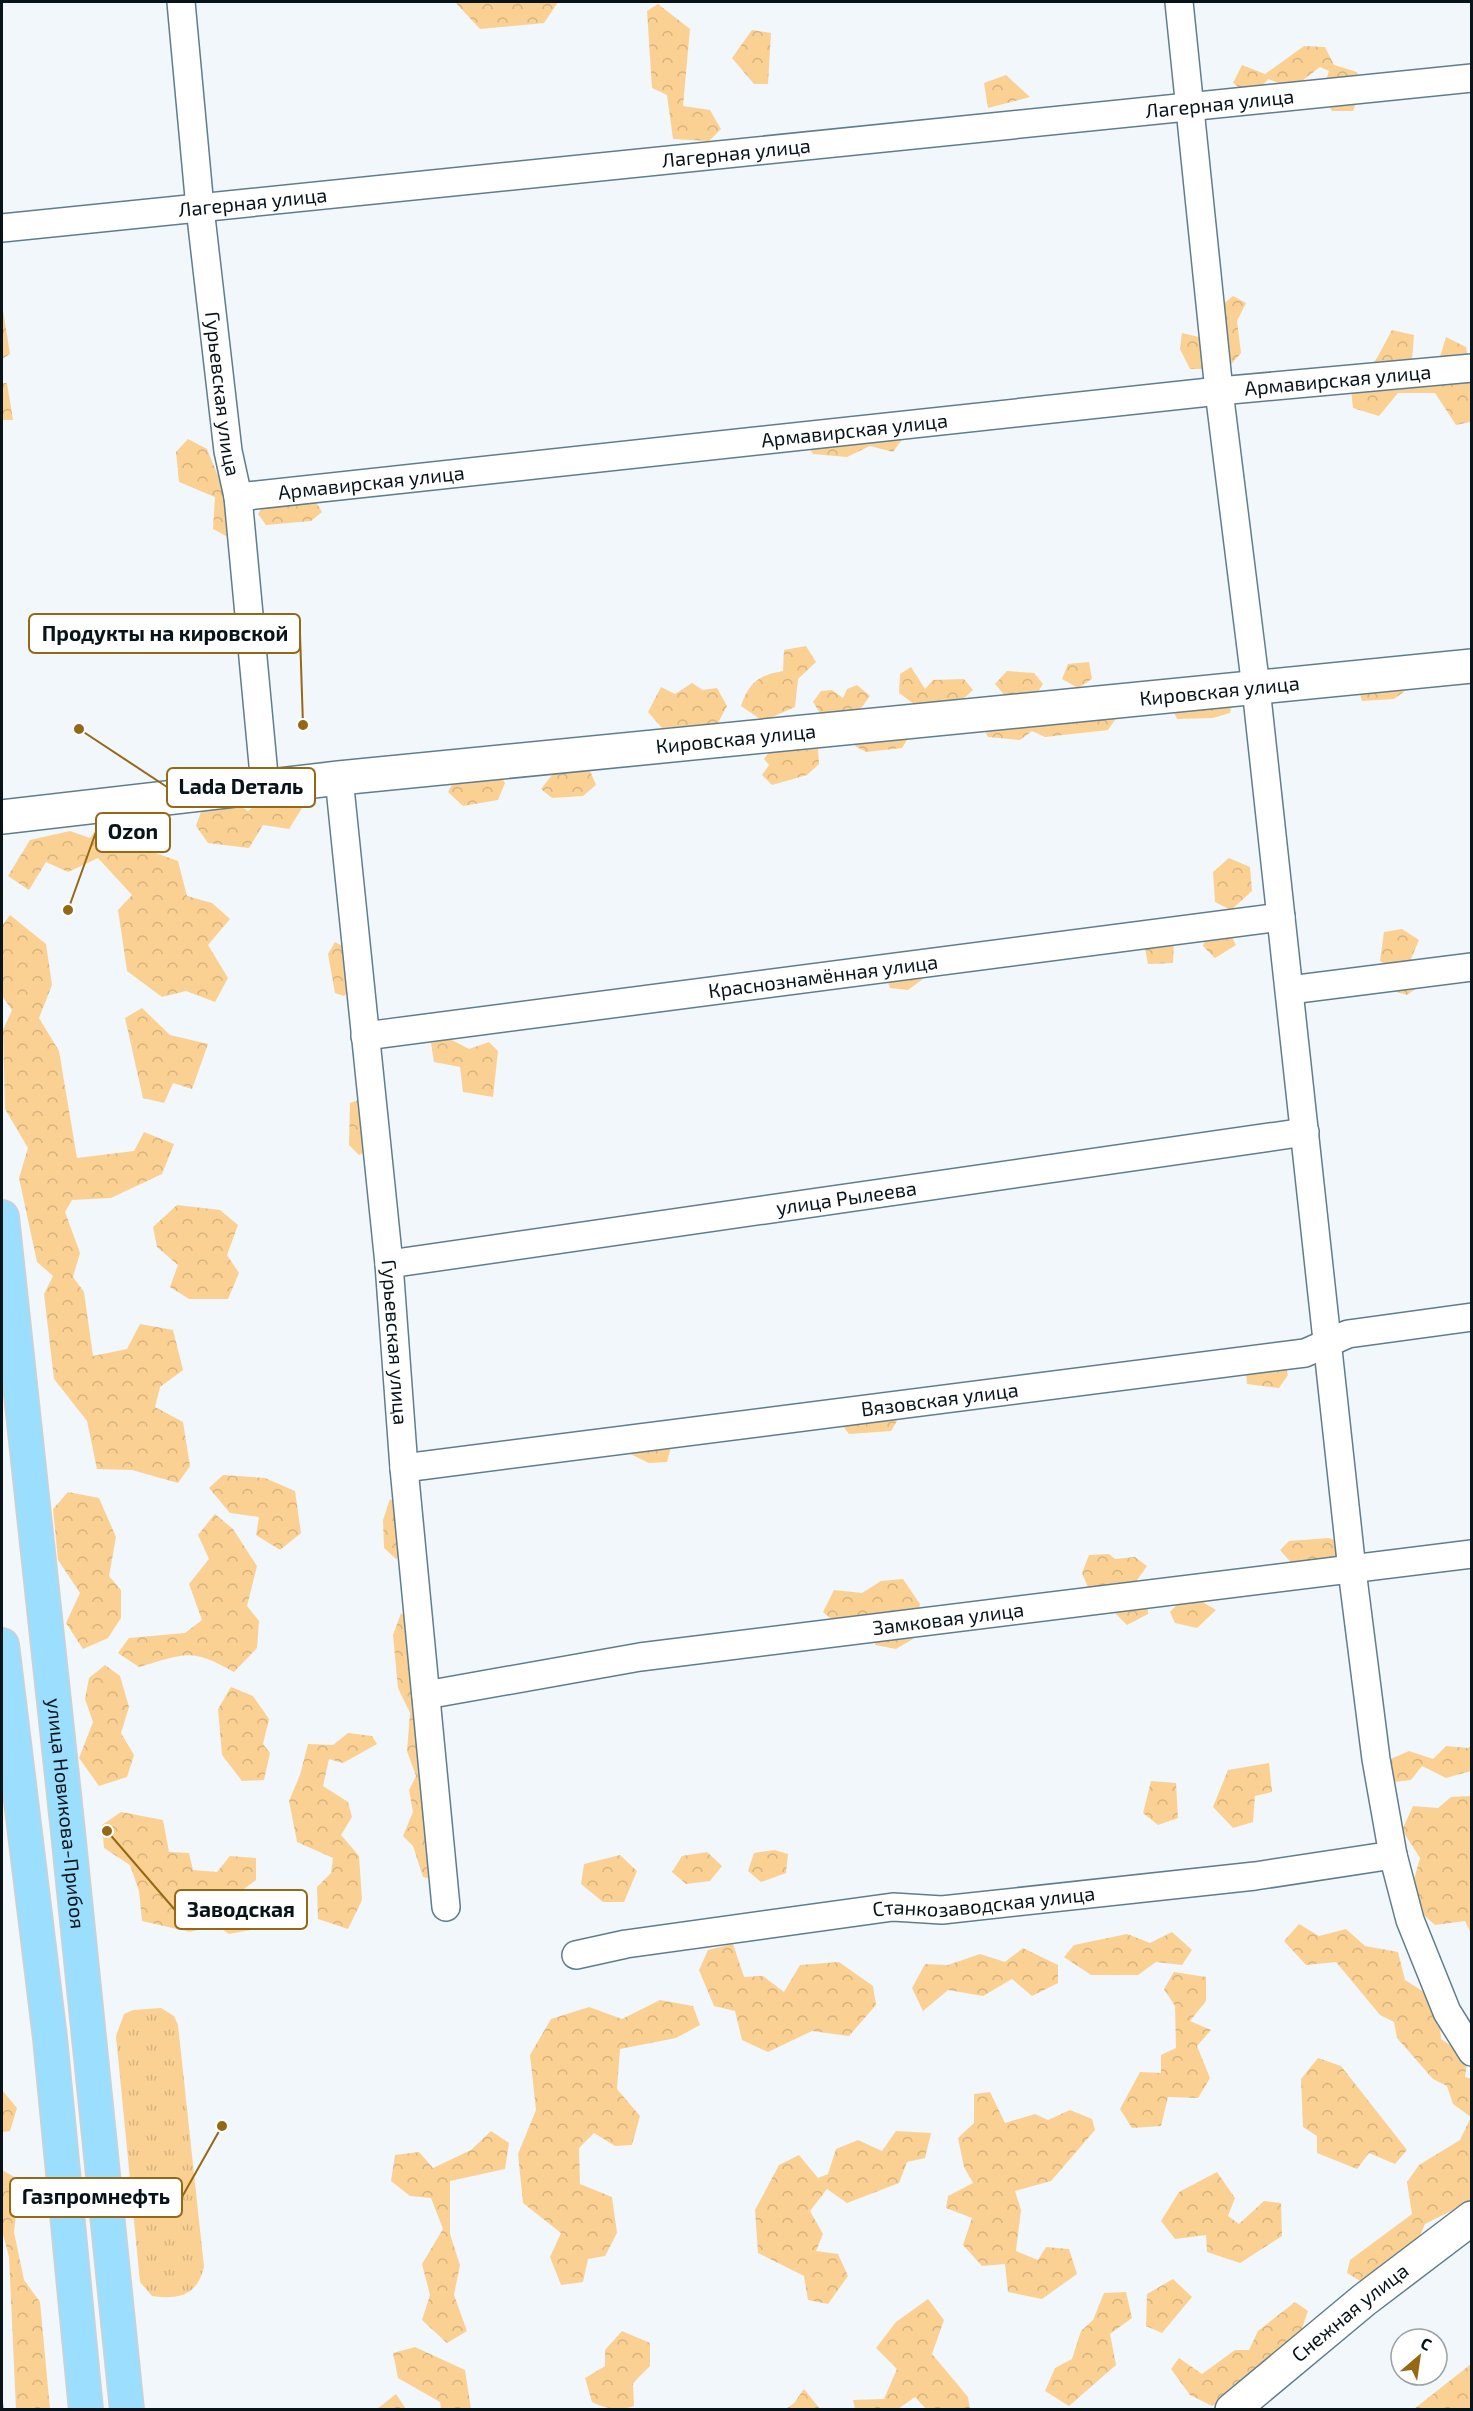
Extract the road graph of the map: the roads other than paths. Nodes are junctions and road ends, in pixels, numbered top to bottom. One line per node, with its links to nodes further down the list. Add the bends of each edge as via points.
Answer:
1 (182, 2): 5 (street, Гурьевская улица)
2 (1179, 2): 4 (street)
3 (1472, 78): 4 (street, Лагерная улица)
4 (1190, 108): 5 (street, Лагерная улица); 8 (street)
5 (200, 208): 6 (street, Лагерная улица); 9 (street, Гурьевская улица, via 228,451)
6 (2, 228)
7 (1472, 368): 8 (street, Армавирская улица)
8 (1219, 391): 9 (street, Армавирская улица); 11 (street)
9 (238, 497): 13 (street, Гурьевская улица)
10 (1472, 666): 11 (street, Кировская улица)
11 (1256, 688): 12 (street, Кировская улица); 15 (street)
12 (339, 778): 13 (street, Кировская улица); 18 (street, Гурьевская улица)
13 (266, 786): 14 (street, Кировская улица)
14 (2, 817)
15 (1281, 917): 17 (street); 18 (street, Краснознамённая улица)
16 (1472, 967): 17 (street)
17 (1290, 990): 19 (street)
18 (365, 1036): 21 (street, Гурьевская улица)
19 (1305, 1132): 21 (street, улица Рылеева); 23 (street)
20 (2, 1217): 35 (main road, улица Новикова-Прибоя)
21 (389, 1264): 24 (street, Гурьевская улица)
22 (1472, 1317): 23 (street, Вязовская улица, via 1348,1334)
23 (1328, 1344): 24 (street, Вязовская улица, via 1305,1353); 26 (street)
24 (404, 1468): 28 (street, Гурьевская улица)
25 (1472, 1554): 26 (street, Замковая улица)
26 (1352, 1570): 28 (street, Замковая улица, via 640,1658); 29 (street)
27 (2, 1645): 34 (main road, via 50,2038)
28 (426, 1695): 30 (street, Гурьевская улица)
29 (1392, 1855): 31 (street, Станкозаводская улица, via 1255,1876 953,1909 893,1907); 32 (street, via 1414,1931 1447,2012)
30 (446, 1907)
31 (576, 1954)
32 (1472, 2052)
33 (1472, 2218): 36 (street, Снежная улица, via 1364,2300)
34 (86, 2409)
35 (128, 2409)
36 (1232, 2409)

